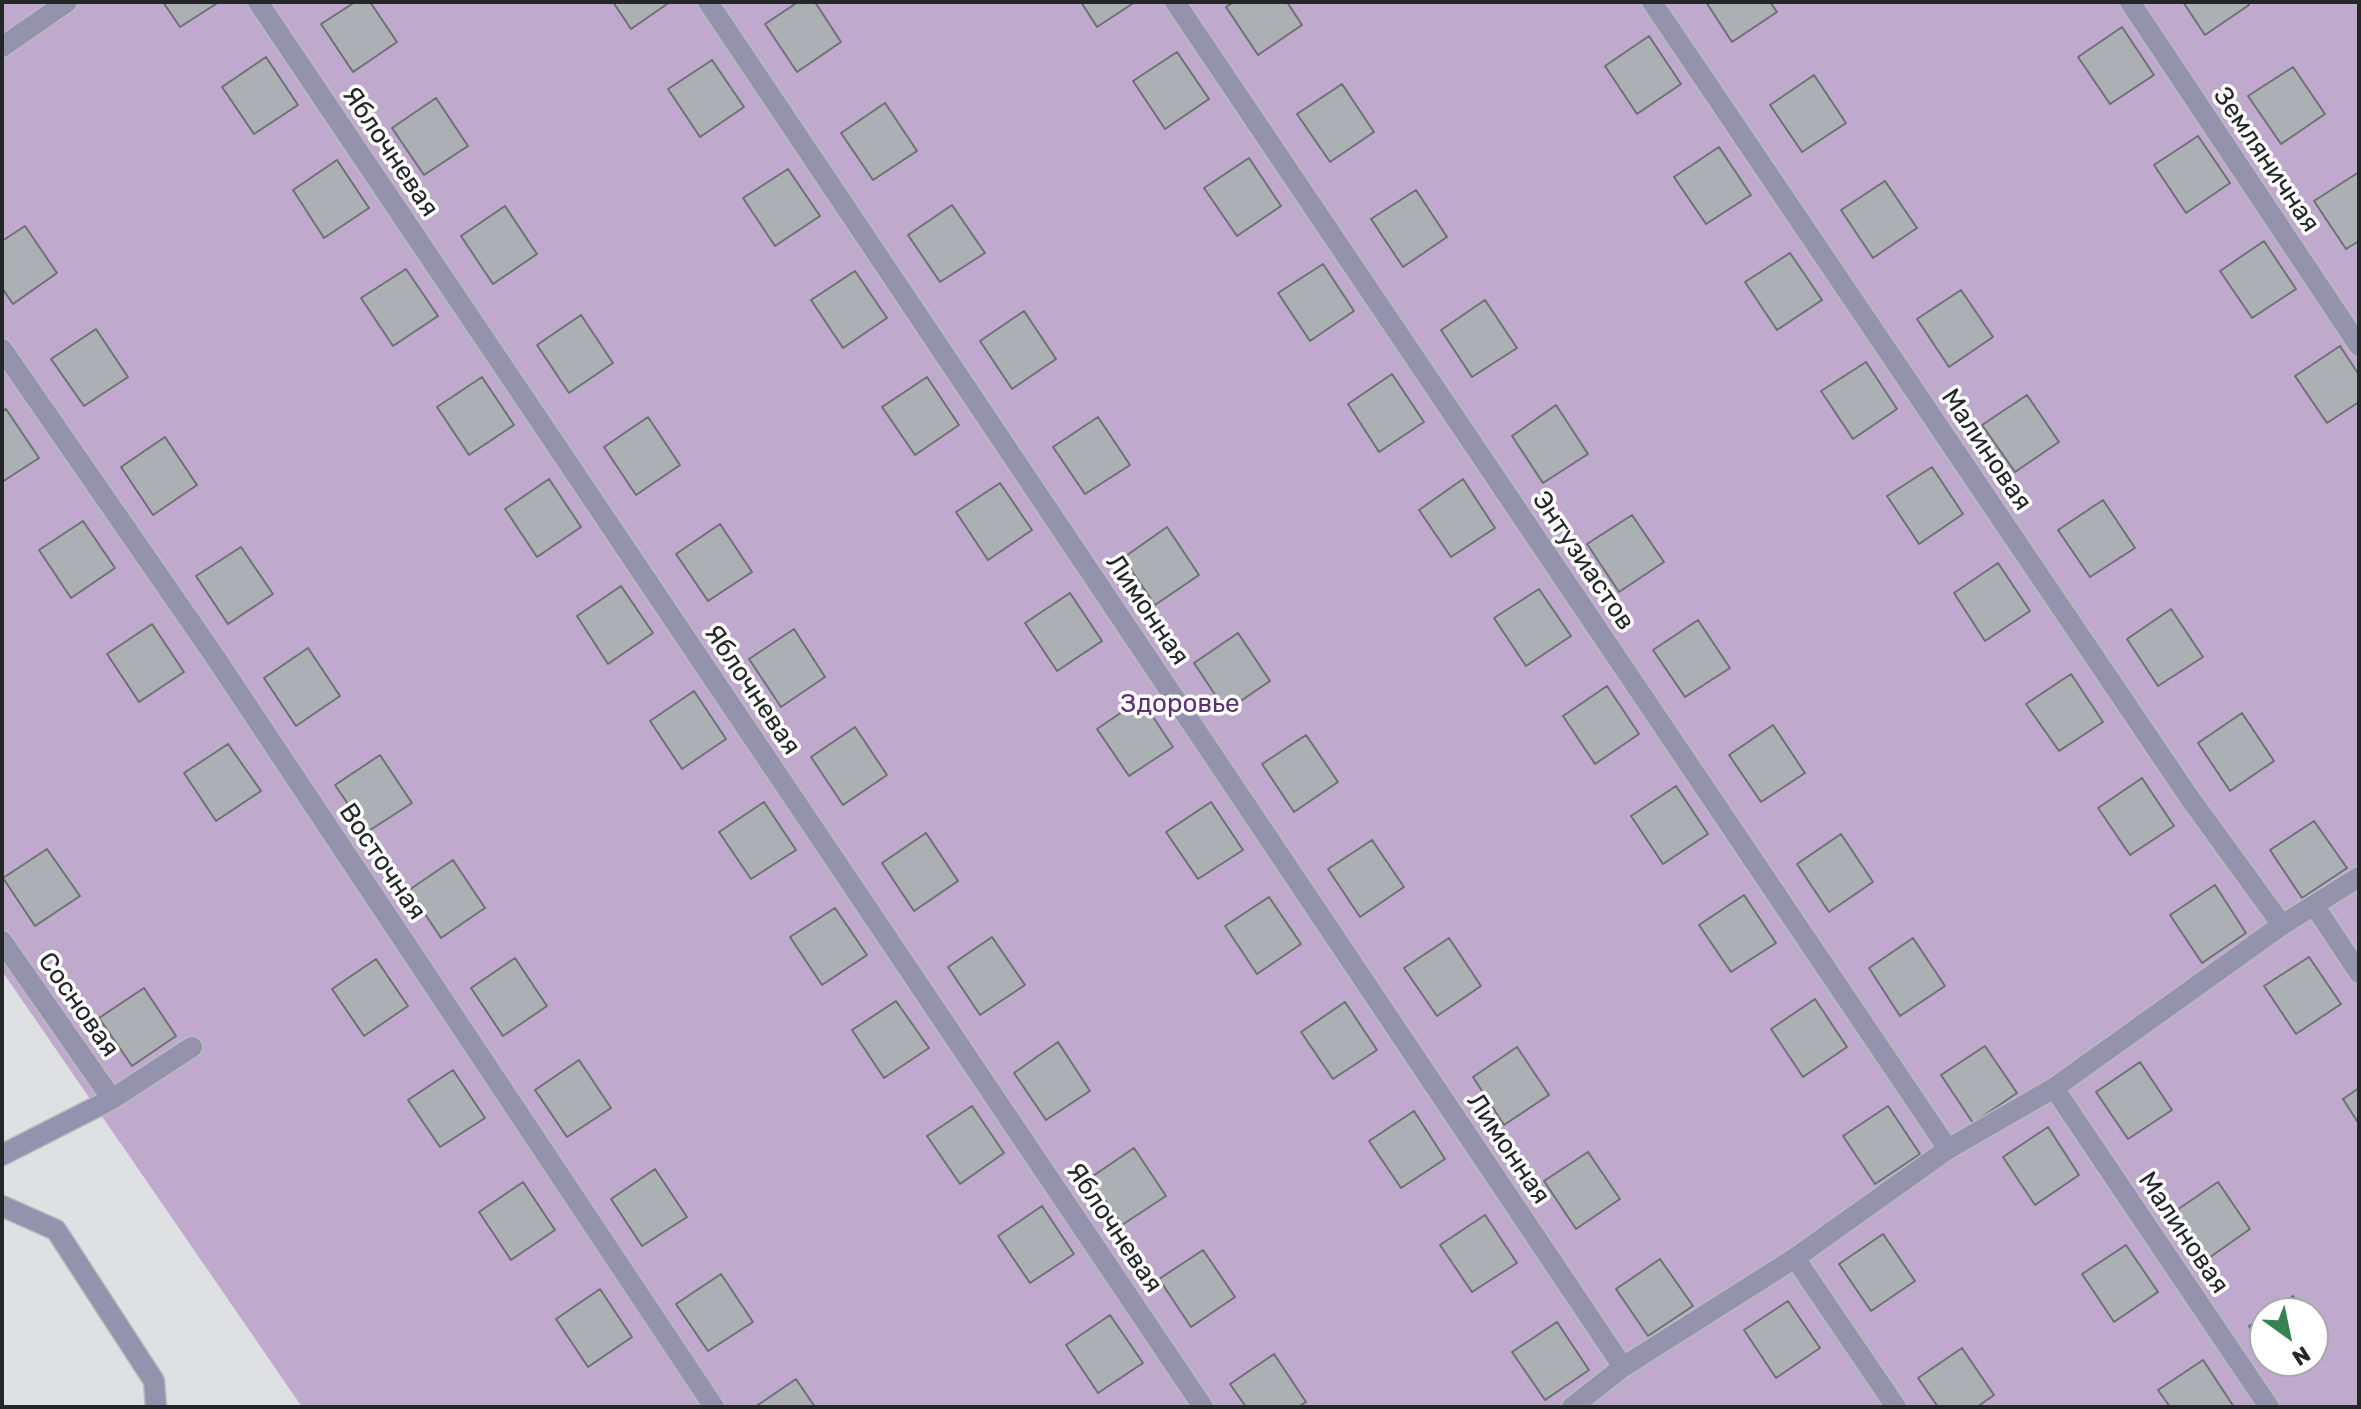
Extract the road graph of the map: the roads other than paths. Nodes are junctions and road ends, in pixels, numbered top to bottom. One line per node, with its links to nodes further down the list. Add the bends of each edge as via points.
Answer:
1 (67, 2): 7 (street)
2 (258, 2): 25 (street, Яблочневая)
3 (708, 2): 22 (street, Лимонная)
4 (1175, 2): 18 (street, Энтузиастов)
5 (1652, 2): 12 (street, Малиновая, via 2189,797)
6 (2130, 2): 8 (street, Земляничная)
7 (2, 47)
8 (2359, 346)
9 (2, 349): 24 (street, Восточная, via 213,654)
10 (2359, 877): 11 (street)
11 (2314, 905): 12 (street); 14 (street)
12 (2282, 925): 16 (street)
13 (2, 941): 17 (street, Сосновая)
14 (2359, 973)
15 (192, 1047): 17 (street)
16 (2054, 1088): 18 (street); 28 (street, Малиновая)
17 (112, 1099): 19 (street)
18 (1948, 1149): 21 (street)
19 (2, 1155)
20 (2, 1206): 23 (street, via 56,1230 154,1381)
21 (1795, 1258): 22 (street); 27 (street)
22 (1623, 1367): 26 (street)
23 (156, 1407)
24 (714, 1407)
25 (1203, 1407)
26 (1572, 1407)
27 (1896, 1407)
28 (2269, 1407)

